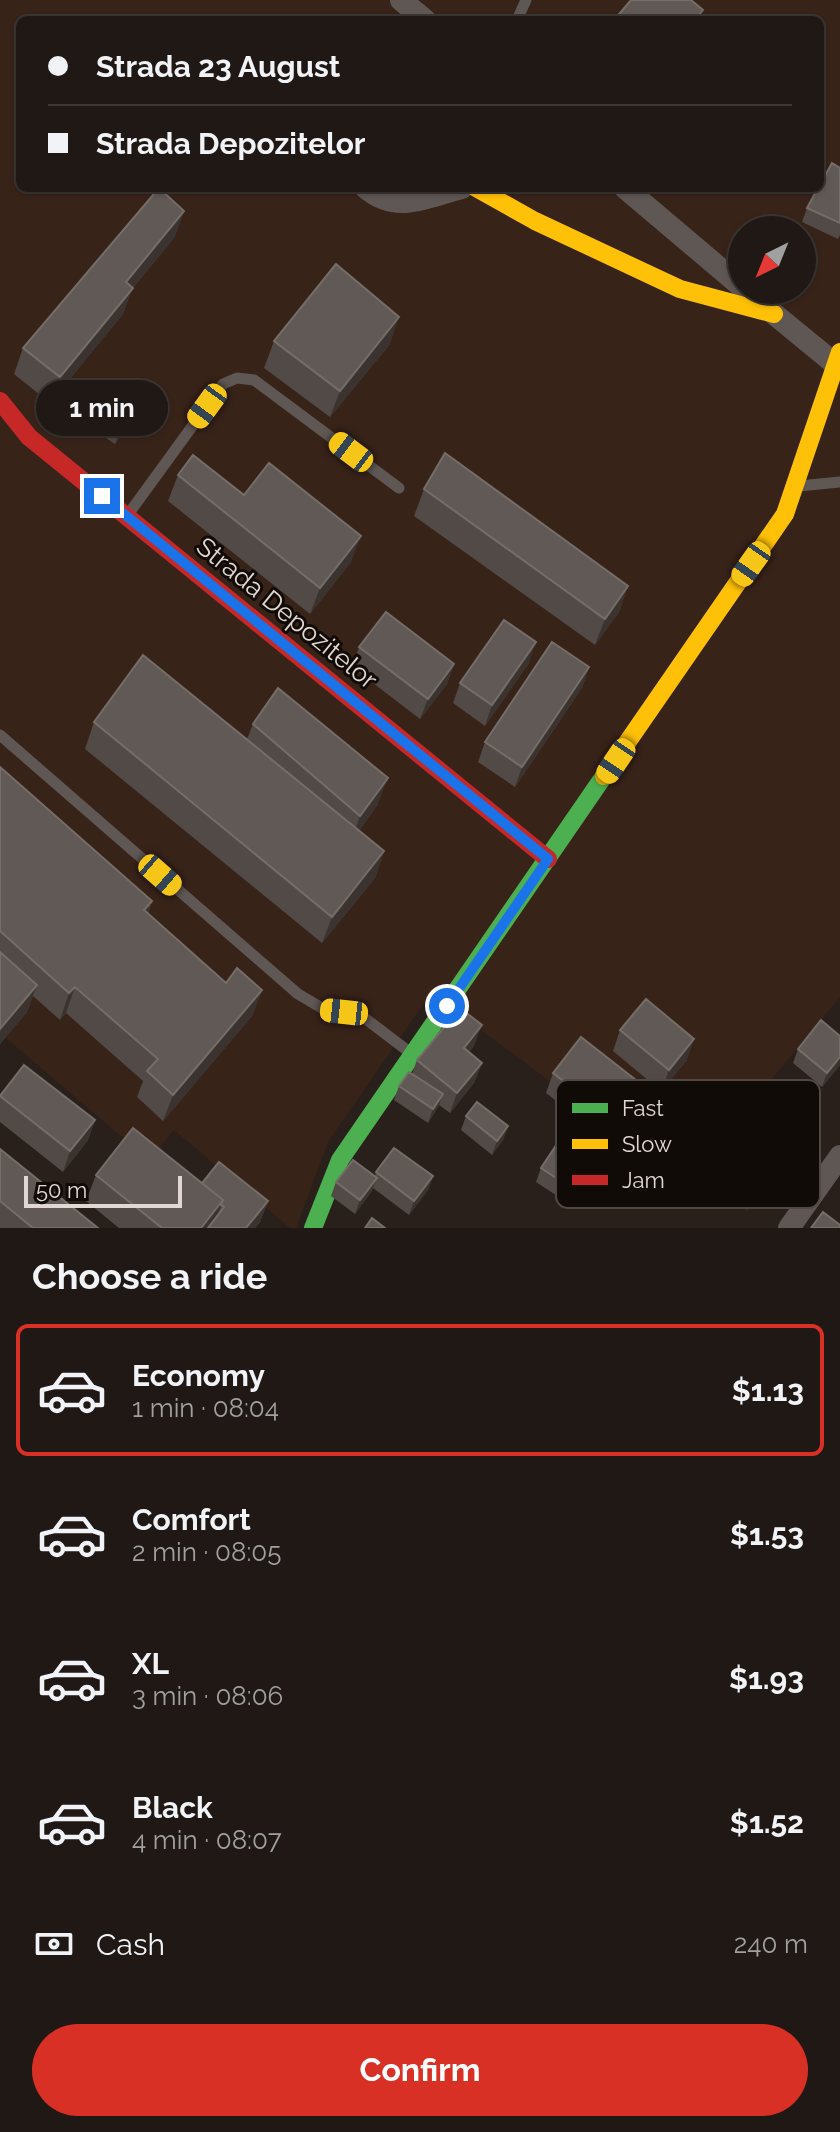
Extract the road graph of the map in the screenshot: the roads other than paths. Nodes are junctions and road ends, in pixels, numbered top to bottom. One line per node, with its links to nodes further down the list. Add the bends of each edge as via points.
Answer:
1 (401, 0): 2 (street)
2 (420, 16)
3 (373, 192): 4 (street, via 392,203)
4 (450, 192)
5 (483, 192): 9 (street, via 680,289)
6 (630, 192): 7 (street)
7 (728, 275)
8 (762, 304): 9 (street)
9 (774, 314): 10 (street)
10 (838, 358): 13 (street)
11 (0, 401): 15 (street, Strada Depozitelor, via 29,437)
12 (840, 482): 13 (lane)
13 (794, 487): 17 (street, via 785,514)
14 (399, 488): 15 (lane, via 254,380 237,378 223,384)
15 (126, 516): 17 (street, Strada Depozitelor)
16 (0, 735): 18 (lane, via 298,994 327,1011 366,1019)
17 (548, 859): 18 (street)
18 (413, 1054): 22 (street, via 340,1160)
19 (840, 1156): 20 (street)
20 (820, 1184)
21 (803, 1208): 23 (street)
22 (313, 1228)
23 (789, 1228)

